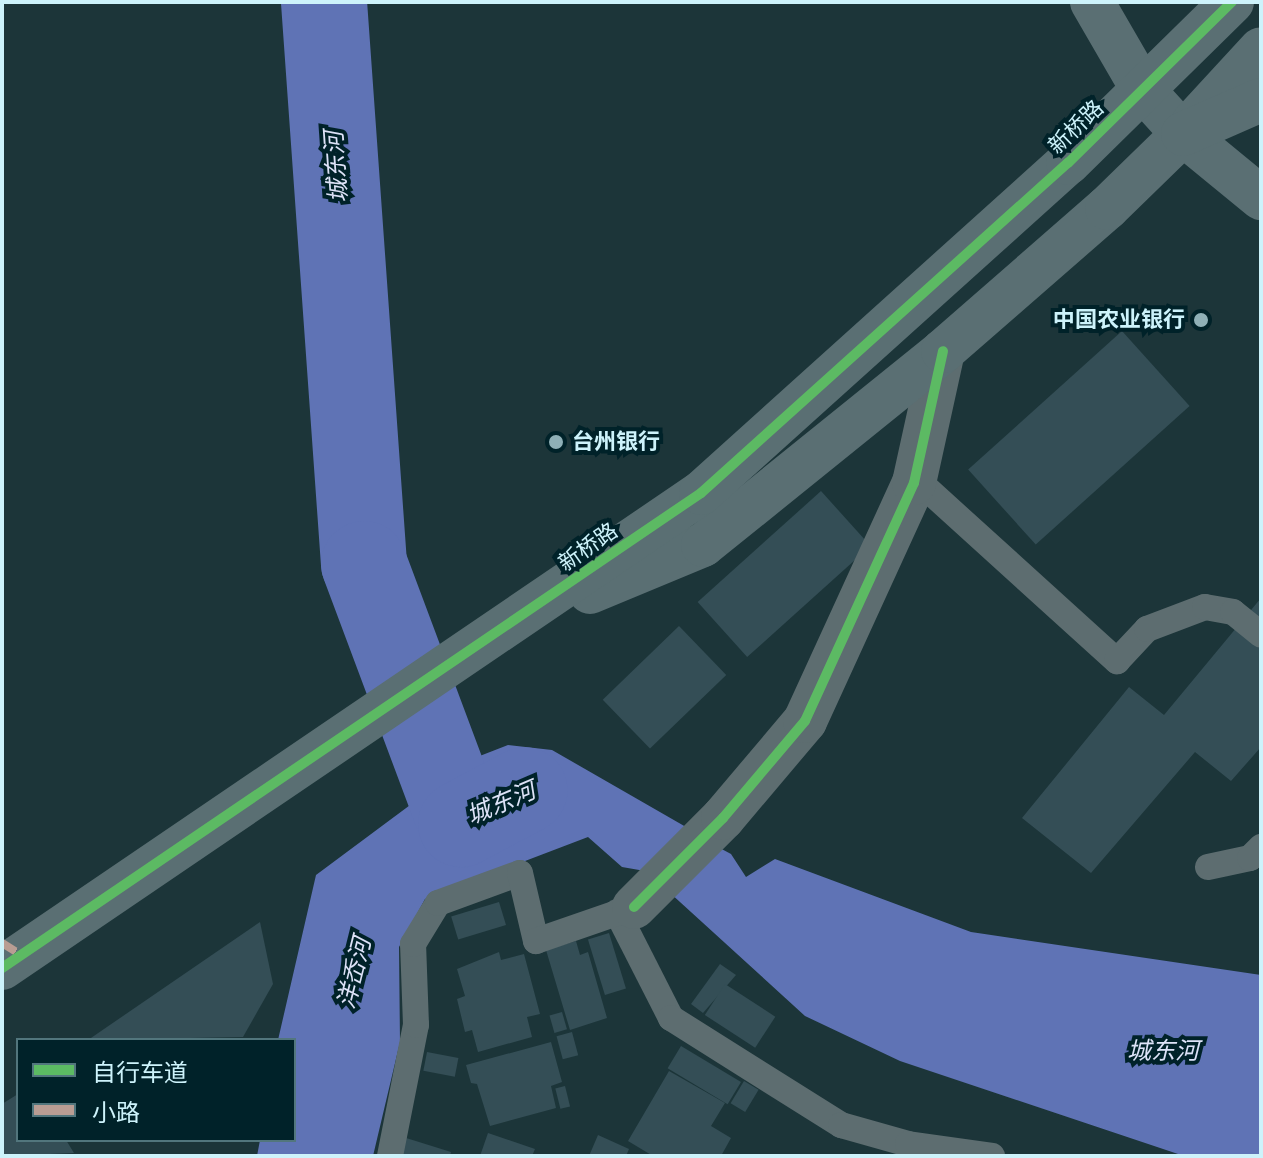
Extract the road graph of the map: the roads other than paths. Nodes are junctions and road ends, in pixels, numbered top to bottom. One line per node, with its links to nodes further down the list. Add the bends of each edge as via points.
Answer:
1 (1092, 2): 4 (street)
2 (1232, 2): 4 (street, 新桥路)
3 (1261, 49): 6 (street)
4 (1143, 90): 6 (street); 10 (street, 新桥路, via 701,493)
5 (1261, 100): 6 (street, 新桥路)
6 (1183, 134): 7 (street); 8 (street, 新桥路)
7 (1261, 198)
8 (943, 351): 9 (street); 10 (street, 新桥路, via 703,545)
9 (915, 478): 11 (lane, via 1117,661 1147,629 1205,607 1233,612); 14 (street, via 864,601 805,721 723,818)
10 (503, 629): 15 (street, 新桥路)
11 (1261, 635)
12 (1261, 847): 13 (lane, via 1250,858)
13 (1208, 867)
14 (626, 909): 16 (lane, via 536,941 520,873 438,903 413,944 416,1025); 17 (lane, via 671,1018 841,1125 908,1144)
15 (8, 955)
16 (390, 1156)
17 (992, 1156)

